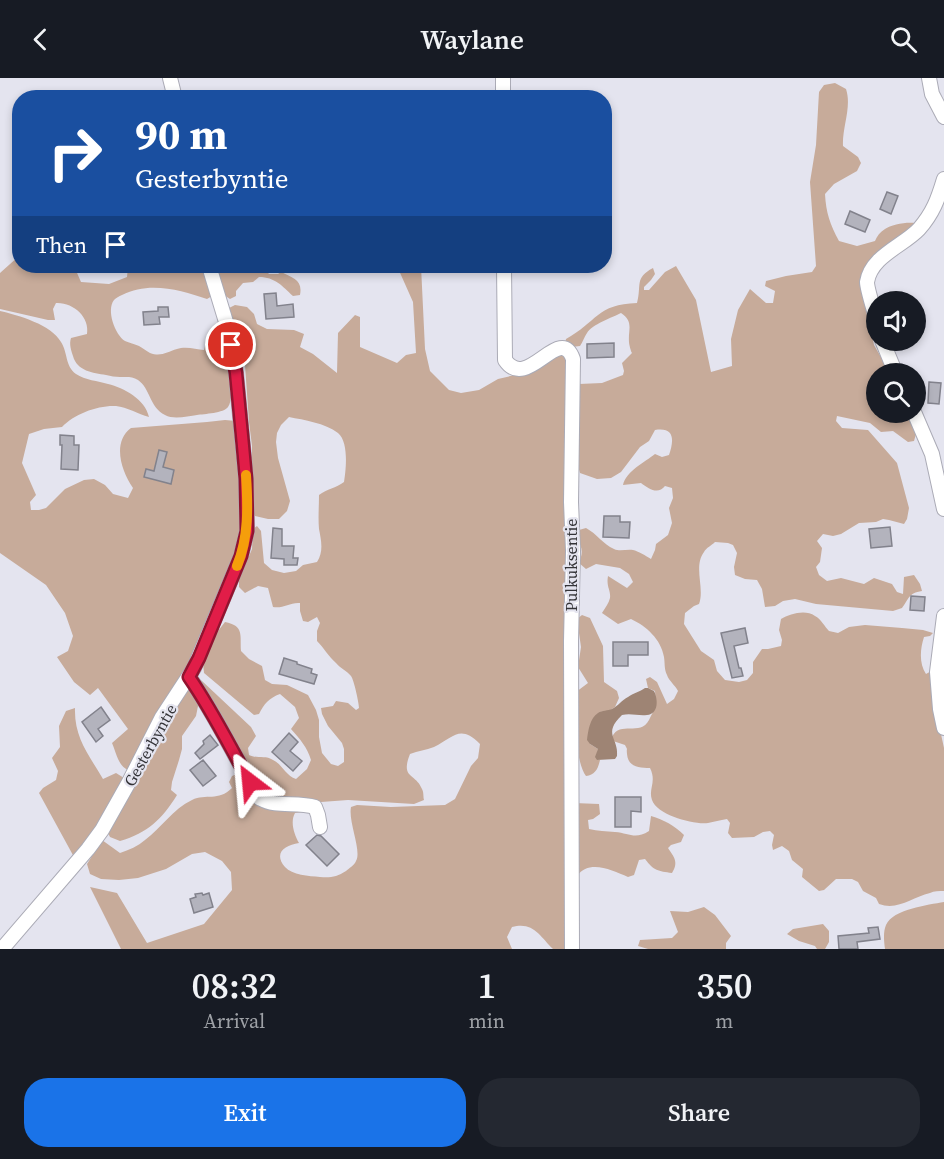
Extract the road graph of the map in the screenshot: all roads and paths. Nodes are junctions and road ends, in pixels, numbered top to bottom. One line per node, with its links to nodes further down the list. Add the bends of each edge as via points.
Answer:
1 (929, 78): 2 (street)
2 (944, 117)
3 (944, 179): 4 (street)
4 (939, 212): 7 (street, via 873,267 867,283)
5 (211, 273): 11 (street, Gesterbyntie, via 236,373 247,531 241,556)
6 (504, 273): 15 (street, Pulkuksentie, via 505,360 510,367 523,370 560,348 573,359)
7 (869, 291)
8 (919, 423): 9 (street, via 932,454)
9 (944, 509)
10 (944, 616): 12 (street, via 937,672)
11 (189, 677): 13 (street, via 256,797 273,804 315,807); 14 (street, Gesterbyntie, via 162,717 102,830)
12 (944, 728)
13 (320, 827)
14 (2, 949)
15 (572, 949)

